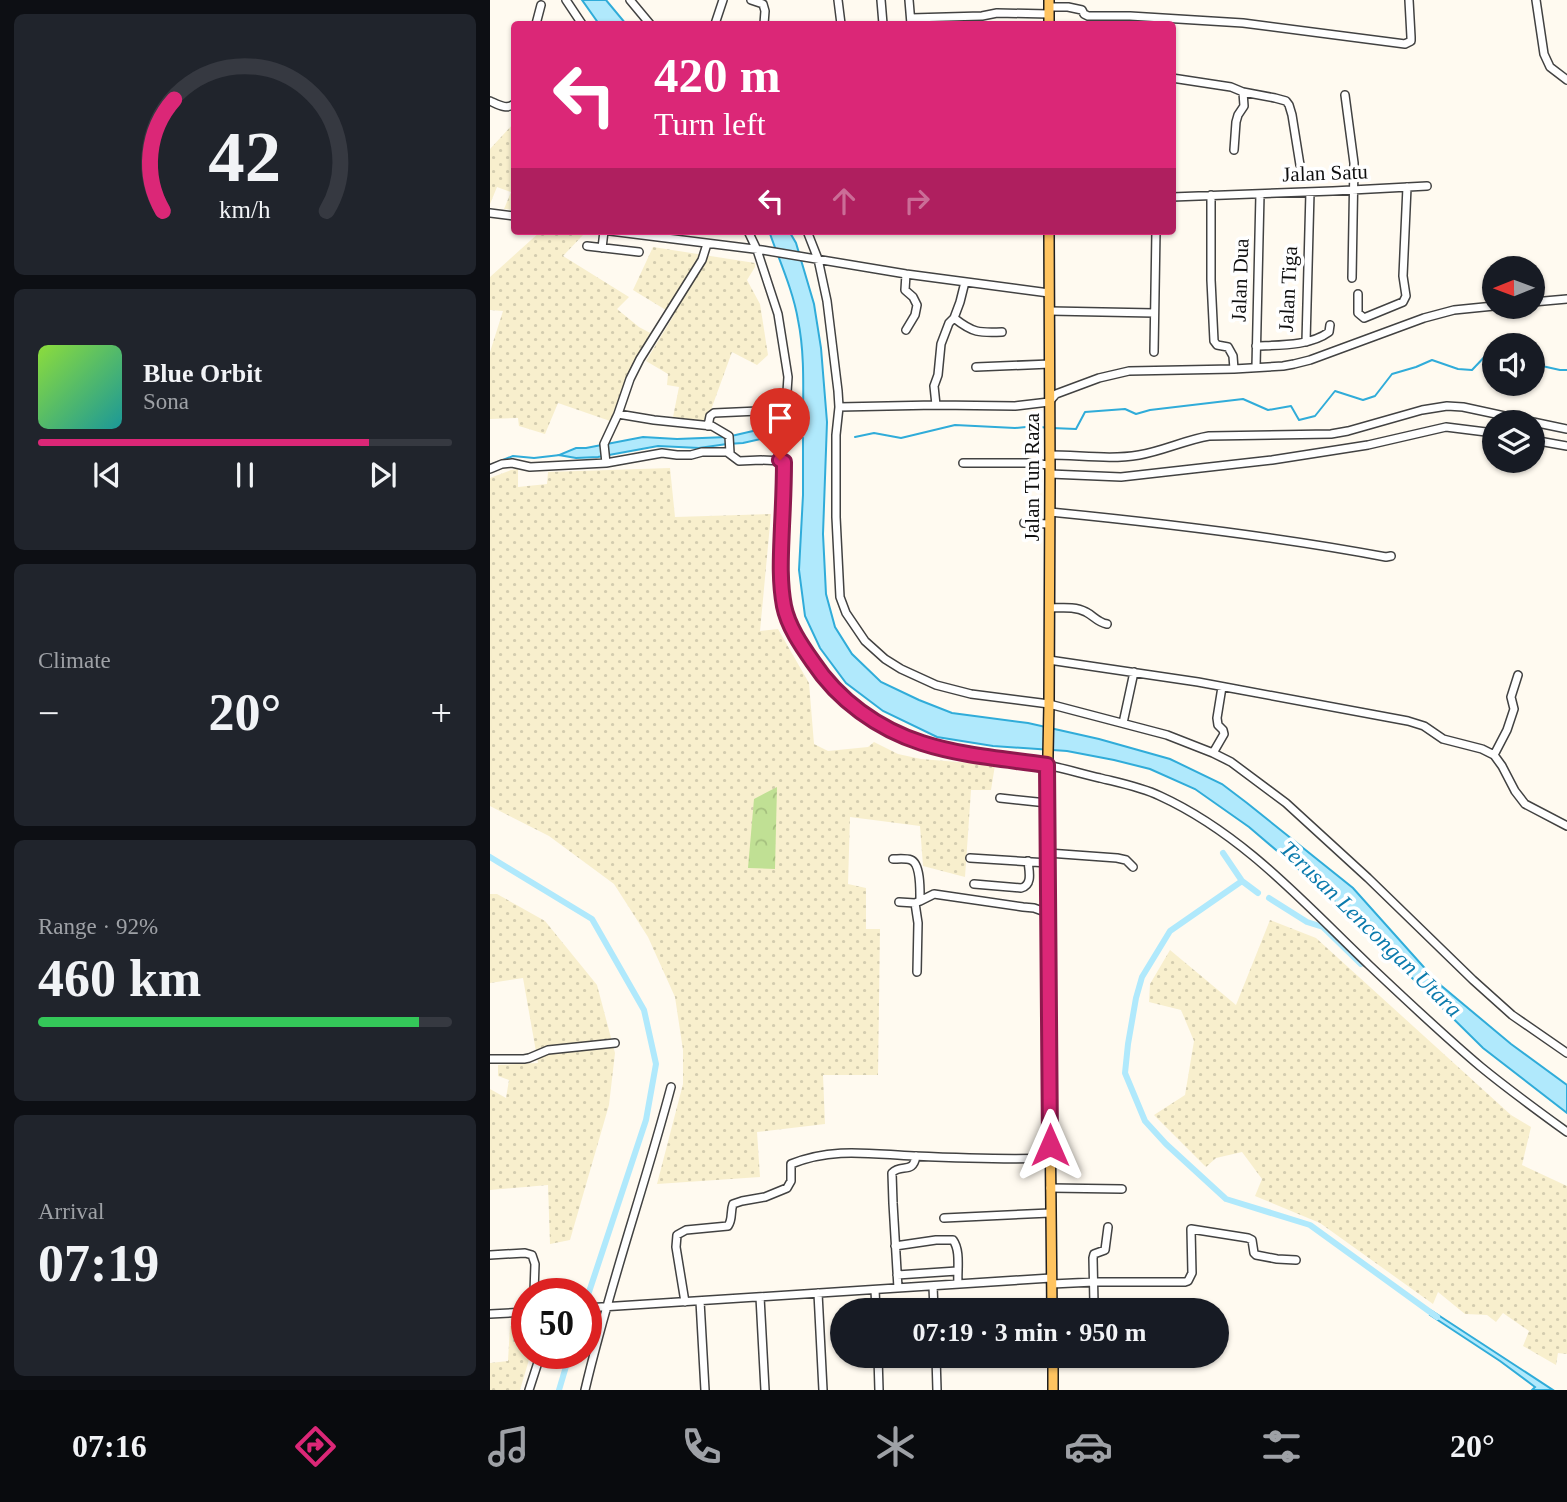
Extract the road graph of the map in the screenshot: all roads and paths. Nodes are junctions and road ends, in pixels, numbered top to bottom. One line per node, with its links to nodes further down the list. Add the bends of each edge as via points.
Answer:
1 (566, 0): 13 (street)
2 (630, 0): 14 (street)
3 (723, 0): 15 (street)
4 (751, 0): 16 (street, via 763,4)
5 (838, 0): 17 (street)
6 (881, 0): 18 (street)
7 (909, 0): 19 (street)
8 (1409, 0): 11 (street, via 1411,37 1405,44 1243,23 1088,16 1076,8)
9 (1536, 0): 21 (street, via 1544,54 1550,67)
10 (541, 5): 12 (street)
11 (1049, 7): 19 (street)
12 (537, 21)
13 (580, 21)
14 (648, 21)
15 (716, 21)
16 (764, 21)
17 (841, 21)
18 (883, 21)
19 (911, 21)
20 (1176, 79): 22 (street)
21 (1567, 80)
22 (1243, 92): 26 (street); 27 (street, via 1281,99 1289,105)
23 (1345, 95): 30 (street)
24 (490, 101): 25 (street)
25 (511, 106)
26 (1234, 150)
27 (1300, 165)
28 (1427, 186): 29 (street, Jalan Satu)
29 (1407, 187): 30 (street, Jalan Satu); 53 (street, via 1406,296 1403,302 1364,318 1358,313)
30 (1354, 190): 31 (street, Jalan Satu); 50 (street)
31 (1310, 192): 32 (street, Jalan Satu); 63 (street, Jalan Tiga)
32 (1260, 194): 33 (street, Jalan Satu); 64 (street, Jalan Dua)
33 (1211, 195): 34 (street, Jalan Satu); 69 (street, via 1214,341 1228,347)
34 (1176, 197)
35 (490, 213): 36 (street)
36 (511, 216)
37 (604, 235): 45 (street)
38 (645, 235): 43 (street)
39 (750, 235): 46 (street)
40 (809, 235): 48 (street)
41 (1049, 235): 52 (main road, Jalan Tun Raza)
42 (1156, 235): 58 (street)
43 (707, 244): 46 (street); 74 (street, via 702,260 640,359)
44 (587, 246): 45 (street)
45 (602, 248): 47 (street)
46 (759, 250): 48 (street); 76 (street, via 778,314 788,377 786,407 714,413)
47 (639, 252)
48 (818, 258): 49 (street); 72 (street)
49 (906, 274): 51 (street); 61 (street, via 905,290 917,305)
50 (1352, 278)
51 (965, 282): 52 (street); 59 (street)
52 (1049, 293): 57 (main road, Jalan Tun Raza)
53 (1358, 294)
54 (1567, 299): 55 (street)
55 (1545, 301)
56 (1482, 307): 68 (street, via 1424,318 1310,360)
57 (1050, 311): 58 (street); 66 (main road, Jalan Tun Raza)
58 (1154, 313): 65 (street)
59 (954, 318): 62 (street, via 977,333); 71 (street, via 941,344 934,386)
60 (1329, 325): 63 (street, via 1326,335)
61 (906, 330)
62 (1002, 331)
63 (1306, 342): 64 (street, Jalan Tiga)
64 (1256, 346): 68 (street, Jalan Dua)
65 (1154, 352)
66 (1049, 363): 67 (street); 70 (main road, Jalan Tun Raza)
67 (976, 367)
68 (1256, 367): 69 (street)
69 (1234, 369): 70 (street, via 1129,371 1056,394)
70 (1049, 402): 71 (street); 82 (main road, Jalan Tun Raza)
71 (936, 405): 72 (street)
72 (839, 407): 97 (street, via 839,588 842,604 865,641 901,670 946,688)
73 (1482, 411): 82 (street, via 1447,406 1331,434 1209,436 1135,456)
74 (618, 414): 76 (street); 83 (street, via 604,444)
75 (1545, 424): 77 (street)
76 (708, 426): 81 (street, via 729,436)
77 (1567, 429)
78 (1482, 432): 86 (street, via 1446,427 1272,460 1121,477)
79 (1545, 442): 80 (street)
80 (1567, 446)
81 (730, 449): 83 (street); 101 (street, via 739,461 784,462 780,568 785,609 802,646 840,695 887,729 921,743)
82 (1050, 455): 86 (main road, Jalan Tun Raza)
83 (606, 461): 85 (street, via 530,467 512,463)
84 (963, 463): 86 (street, via 1030,463)
85 (490, 469)
86 (1050, 470): 87 (main road, Jalan Tun Raza)
87 (1050, 512): 89 (main road, Jalan Tun Raza); 90 (street, via 1164,523)
88 (1024, 523): 89 (street)
89 (1049, 524): 91 (main road, Jalan Tun Raza)
90 (1391, 556)
91 (1049, 608): 92 (street, via 1084,611); 93 (main road, Jalan Tun Raza)
92 (1107, 624)
93 (1049, 660): 94 (street); 97 (main road, Jalan Tun Raza)
94 (1134, 673): 96 (street); 98 (street)
95 (1518, 675): 100 (street, via 1511,697 1514,709)
96 (1222, 687): 99 (street, via 1217,718 1224,734); 100 (street, via 1408,721 1443,739)
97 (1049, 704): 98 (street); 101 (main road, Jalan Tun Raza)
98 (1123, 723): 99 (street)
99 (1213, 753): 116 (street, via 1286,803 1512,1015)
100 (1494, 755): 104 (street, via 1525,804)
101 (1047, 764): 103 (main road, Jalan Tun Raza); 119 (street, via 1159,795 1216,828 1258,859 1482,1068)
102 (1000, 798): 103 (street)
103 (1047, 803): 106 (main road, Jalan Tun Raza)
104 (1567, 826)
105 (971, 858): 108 (street)
106 (1048, 858): 108 (street); 109 (street, via 1106,856 1126,860); 113 (main road, Jalan Tun Raza)
107 (893, 859): 112 (street, via 916,863)
108 (1028, 861): 110 (street, via 1026,887)
109 (1133, 867)
110 (974, 884)
111 (899, 902): 112 (street)
112 (918, 902): 113 (street, via 934,894); 114 (street)
113 (1048, 913): 121 (main road, Jalan Tun Raza)
114 (918, 972)
115 (615, 1044): 117 (street, via 548,1050 524,1059)
116 (1567, 1053)
117 (490, 1059)
118 (671, 1087): 148 (street)
119 (1567, 1132)
120 (916, 1156): 121 (street); 127 (street, via 912,1167 892,1173); 146 (street, via 854,1152 811,1157 791,1164 787,1188 733,1204 728,1226 680,1233 676,1243)
121 (1049, 1158): 122 (main road, Jalan Tun Raza)
122 (1050, 1188): 123 (street); 124 (main road, Jalan Tun Raza)
123 (1122, 1189)
124 (1050, 1213): 125 (street); 133 (main road, Jalan Tun Raza)
125 (944, 1218)
126 (1108, 1227): 134 (street, via 1105,1250 1094,1254)
127 (895, 1246): 130 (street, via 953,1240 958,1251); 131 (street)
128 (490, 1255): 132 (street, via 531,1255)
129 (1296, 1260): 134 (street, via 1256,1255 1248,1238 1191,1229 1192,1273 1185,1282)
130 (957, 1271): 131 (street); 135 (street)
131 (897, 1275): 137 (street)
132 (535, 1278)
133 (1052, 1281): 134 (street); 135 (street); 143 (main road, Jalan Tun Raza)
134 (1094, 1282): 144 (street)
135 (958, 1284): 136 (street)
136 (933, 1286): 137 (street); 142 (street)
137 (898, 1288): 138 (street)
138 (875, 1290): 139 (street); 141 (street)
139 (818, 1293): 140 (street); 159 (street)
140 (760, 1297): 145 (street); 158 (street)
141 (875, 1298)
142 (933, 1298)
143 (1052, 1298)
144 (1094, 1298)
145 (700, 1301): 146 (street); 157 (street)
146 (685, 1302): 148 (street)
147 (602, 1307): 148 (street)
148 (607, 1307): 156 (street)
149 (511, 1313): 150 (street)
150 (490, 1314)
151 (878, 1368): 160 (street)
152 (936, 1368): 161 (street)
153 (1053, 1368): 162 (main road)
154 (536, 1369): 155 (street)
155 (529, 1390)
156 (585, 1390)
157 (705, 1390)
158 (765, 1390)
159 (823, 1390)
160 (879, 1390)
161 (937, 1390)
162 (1053, 1390)

